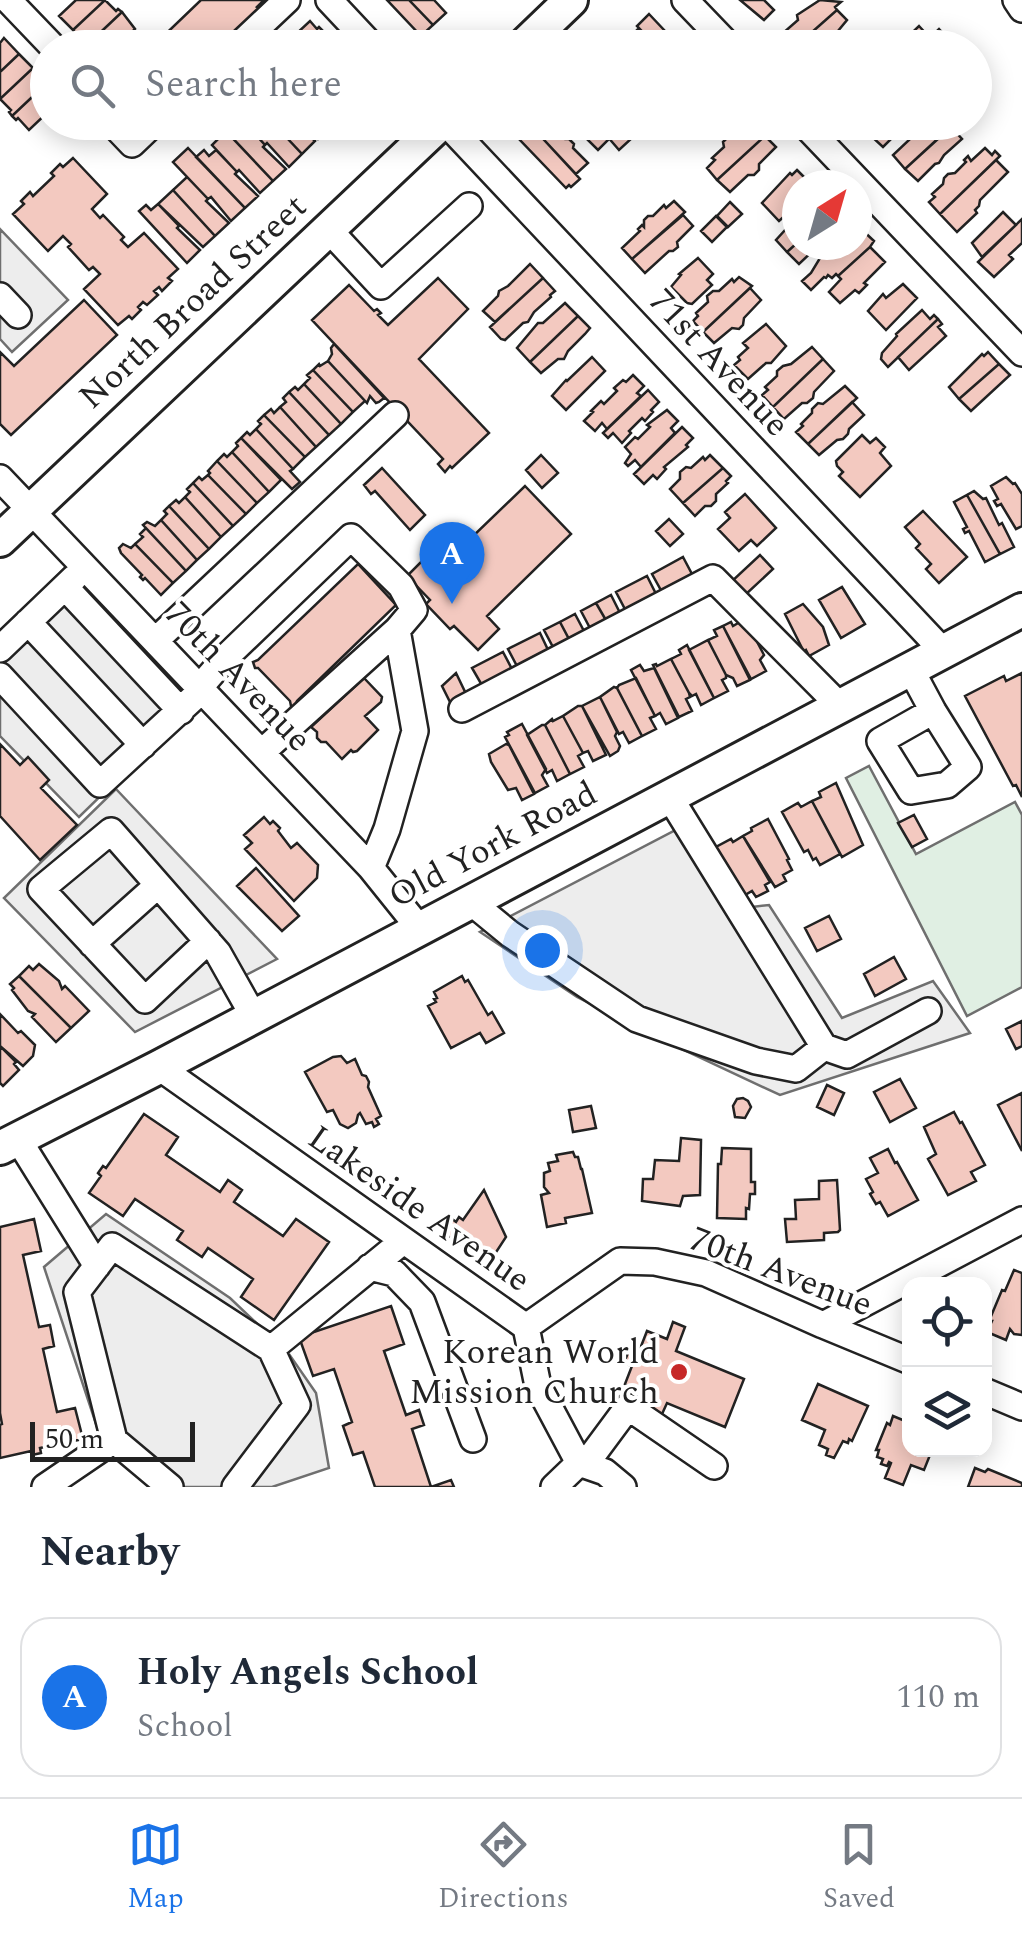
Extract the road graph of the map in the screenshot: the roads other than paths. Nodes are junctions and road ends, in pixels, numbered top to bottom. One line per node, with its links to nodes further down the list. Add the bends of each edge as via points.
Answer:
1 (8, 0): 8 (street)
2 (287, 0): 9 (street)
3 (328, 0): 10 (street)
4 (571, 0): 11 (main road)
5 (686, 0): 12 (street)
6 (1016, 0): 7 (street)
7 (1022, 9)
8 (37, 30)
9 (255, 30)
10 (357, 30)
11 (540, 30)
12 (714, 30)
13 (425, 140): 17 (main road, North Broad Street)
14 (461, 140): 30 (street, 71st Avenue)
15 (819, 140): 18 (street)
16 (469, 206): 17 (street, via 381,286)
17 (328, 230): 21 (main road, North Broad Street)
18 (1022, 352)
19 (395, 415): 28 (street)
20 (0, 478): 21 (street, 70th Avenue)
21 (31, 511): 22 (main road, North Broad Street); 23 (street, 70th Avenue)
22 (0, 540)
23 (85, 568): 24 (street); 28 (street, 70th Avenue)
24 (65, 587): 26 (street); 36 (street)
25 (1022, 610): 30 (main road, Old York Road)
26 (28, 622): 29 (street); 38 (street)
27 (397, 630): 33 (street, via 414,610 401,586 351,537); 39 (street); 41 (street, via 415,731)
28 (155, 641): 33 (street, 70th Avenue)
29 (0, 649)
30 (942, 651): 31 (main road, Old York Road)
31 (910, 668): 34 (main road, Old York Road); 37 (street)
32 (0, 676): 38 (street, via 100,784)
33 (201, 689): 36 (street); 39 (street, 70th Avenue)
34 (840, 706): 35 (street, via 713,578); 40 (main road, Old York Road)
35 (462, 708)
36 (180, 711): 38 (street)
37 (933, 711)
38 (143, 745)
39 (262, 752): 41 (street, 70th Avenue)
40 (669, 796): 43 (main road, Old York Road); 49 (street)
41 (371, 868): 44 (street, 70th Avenue)
42 (158, 885): 45 (street); 46 (street); 46 (street, via 111,831 41,889)
43 (472, 902): 44 (main road, Old York Road); 49 (street, via 638,1019 756,1062 796,1069)
44 (420, 929): 48 (main road, Old York Road)
45 (208, 941): 46 (street, via 145,1000); 48 (street)
46 (92, 944)
47 (928, 1011): 49 (street, via 847,1054)
48 (254, 1017): 50 (main road, Old York Road)
49 (824, 1047)
50 (158, 1068): 51 (main road, Old York Road); 53 (street, Lakeside Avenue)
51 (9, 1144): 54 (street)
52 (1022, 1220): 56 (street)
53 (403, 1240): 55 (street); 57 (street, Lakeside Avenue)
54 (97, 1266): 58 (street, via 112,1246); 62 (street, via 77,1292)
55 (370, 1268): 58 (street); 63 (street, via 394,1273 422,1302)
56 (823, 1325): 57 (street, 70th Avenue, via 706,1273 620,1261); 59 (street, 70th Avenue)
57 (526, 1328): 64 (street, Lakeside Avenue, via 538,1386)
58 (271, 1349): 68 (street, via 297,1405)
59 (902, 1357)
60 (992, 1394): 61 (street)
61 (1022, 1407)
62 (114, 1440): 66 (street); 67 (street)
63 (473, 1440)
64 (582, 1464): 65 (street, via 628,1407); 69 (street); 70 (street)
65 (714, 1466)
66 (45, 1487)
67 (170, 1487)
68 (235, 1487)
69 (554, 1487)
70 (624, 1487)

